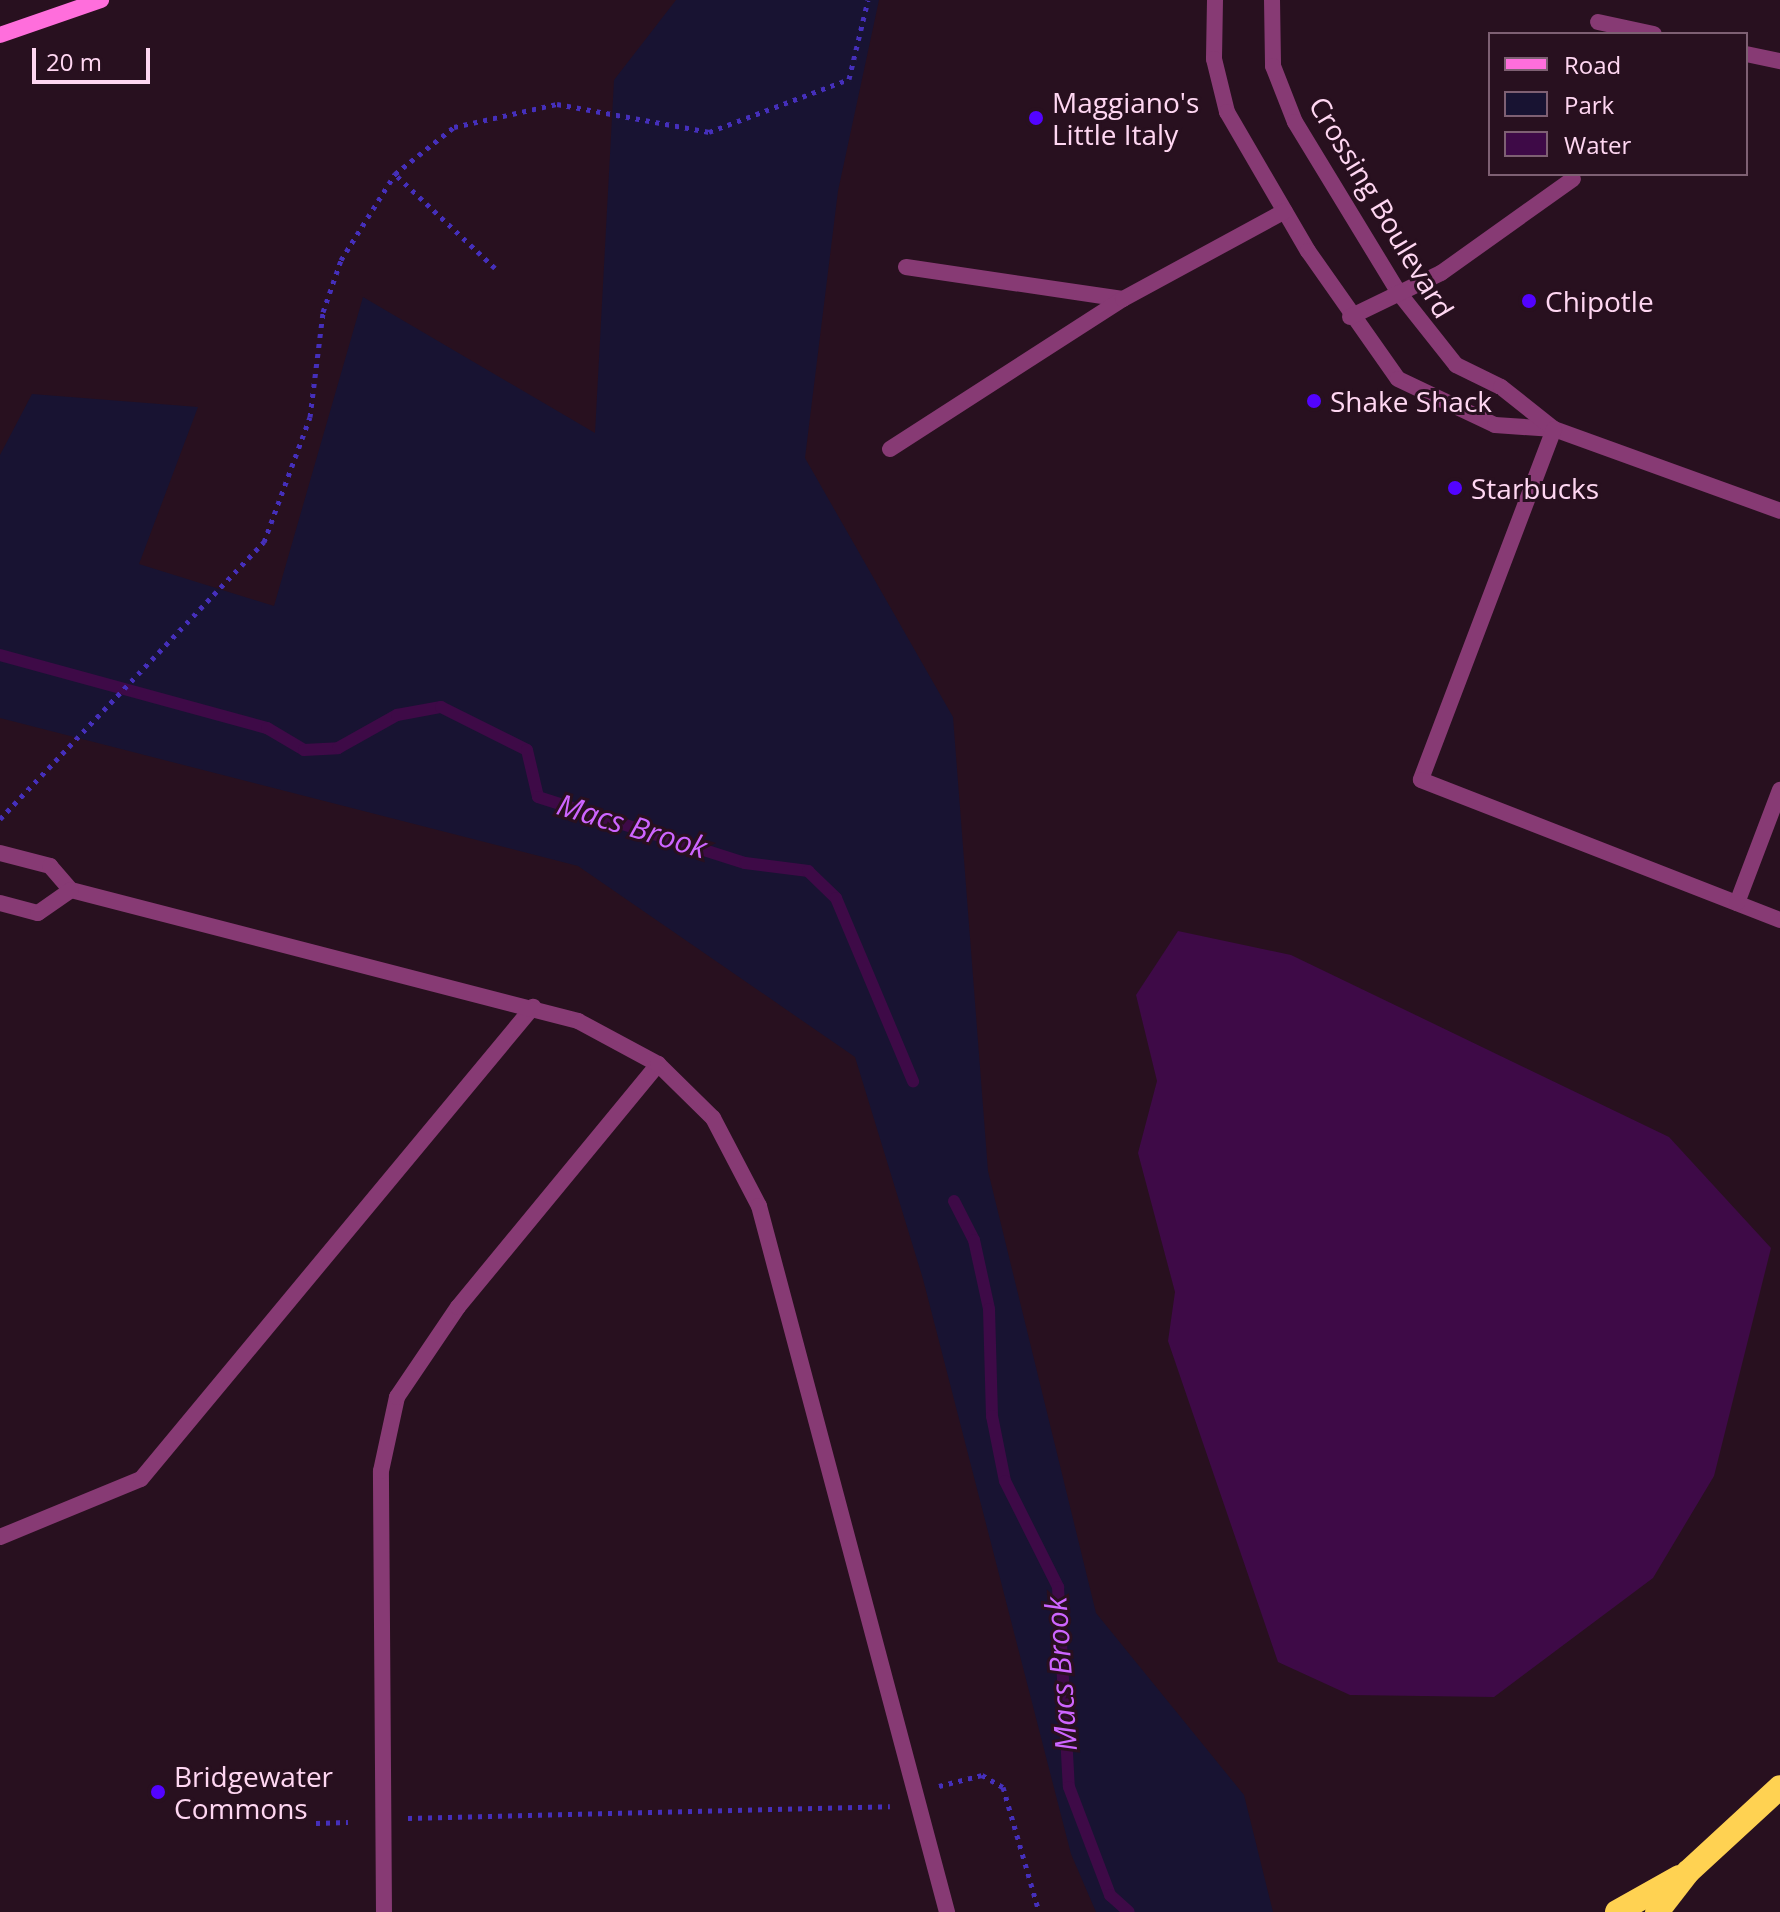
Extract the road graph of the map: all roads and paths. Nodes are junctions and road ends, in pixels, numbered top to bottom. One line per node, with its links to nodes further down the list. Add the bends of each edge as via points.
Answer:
1 (101, 0): 7 (street)
2 (868, 0): 10 (path, via 849,79 709,132 557,104 504,110 454,127)
3 (1215, 0): 12 (street, via 1214,59 1227,112)
4 (1272, 0): 15 (street, Crossing Boulevard, via 1273,66 1295,122)
5 (1598, 22): 6 (street)
6 (1645, 32)
7 (0, 35)
8 (1748, 54): 9 (street)
9 (1780, 61)
10 (395, 174): 14 (path); 22 (path, via 341,260 323,312 301,449 264,542)
11 (1573, 179): 15 (street, via 1441,273)
12 (1285, 211): 16 (street); 17 (street)
13 (906, 267): 16 (street)
14 (495, 268)
15 (1399, 293): 17 (street); 18 (street, Crossing Boulevard, via 1456,365 1501,387)
16 (1123, 299): 19 (street)
17 (1350, 317): 18 (street, via 1398,379 1495,425)
18 (1554, 429): 20 (street); 26 (street, via 1421,780)
19 (890, 449)
20 (1780, 511)
21 (1780, 790): 26 (street)
22 (0, 819)
23 (0, 853): 24 (street, via 50,866)
24 (71, 890): 25 (street, via 38,913); 28 (street)
25 (0, 903)
26 (1737, 903): 27 (street)
27 (1780, 920)
28 (533, 1007): 29 (street, via 616,1037); 30 (street, via 141,1479)
29 (658, 1064): 32 (street, via 713,1118 756,1195); 37 (street, via 458,1307 397,1397 381,1471)
30 (0, 1537)
31 (1780, 1787): 36 (highway)
32 (915, 1793): 33 (path, via 884,1809); 38 (street); 39 (path, via 973,1776 1003,1787)
33 (403, 1818)
34 (348, 1822): 35 (path)
35 (316, 1823)
36 (1688, 1872): 40 (highway); 41 (highway)
37 (384, 1912)
38 (947, 1912)
39 (1039, 1912)
40 (1617, 1912)
41 (1657, 1912)

